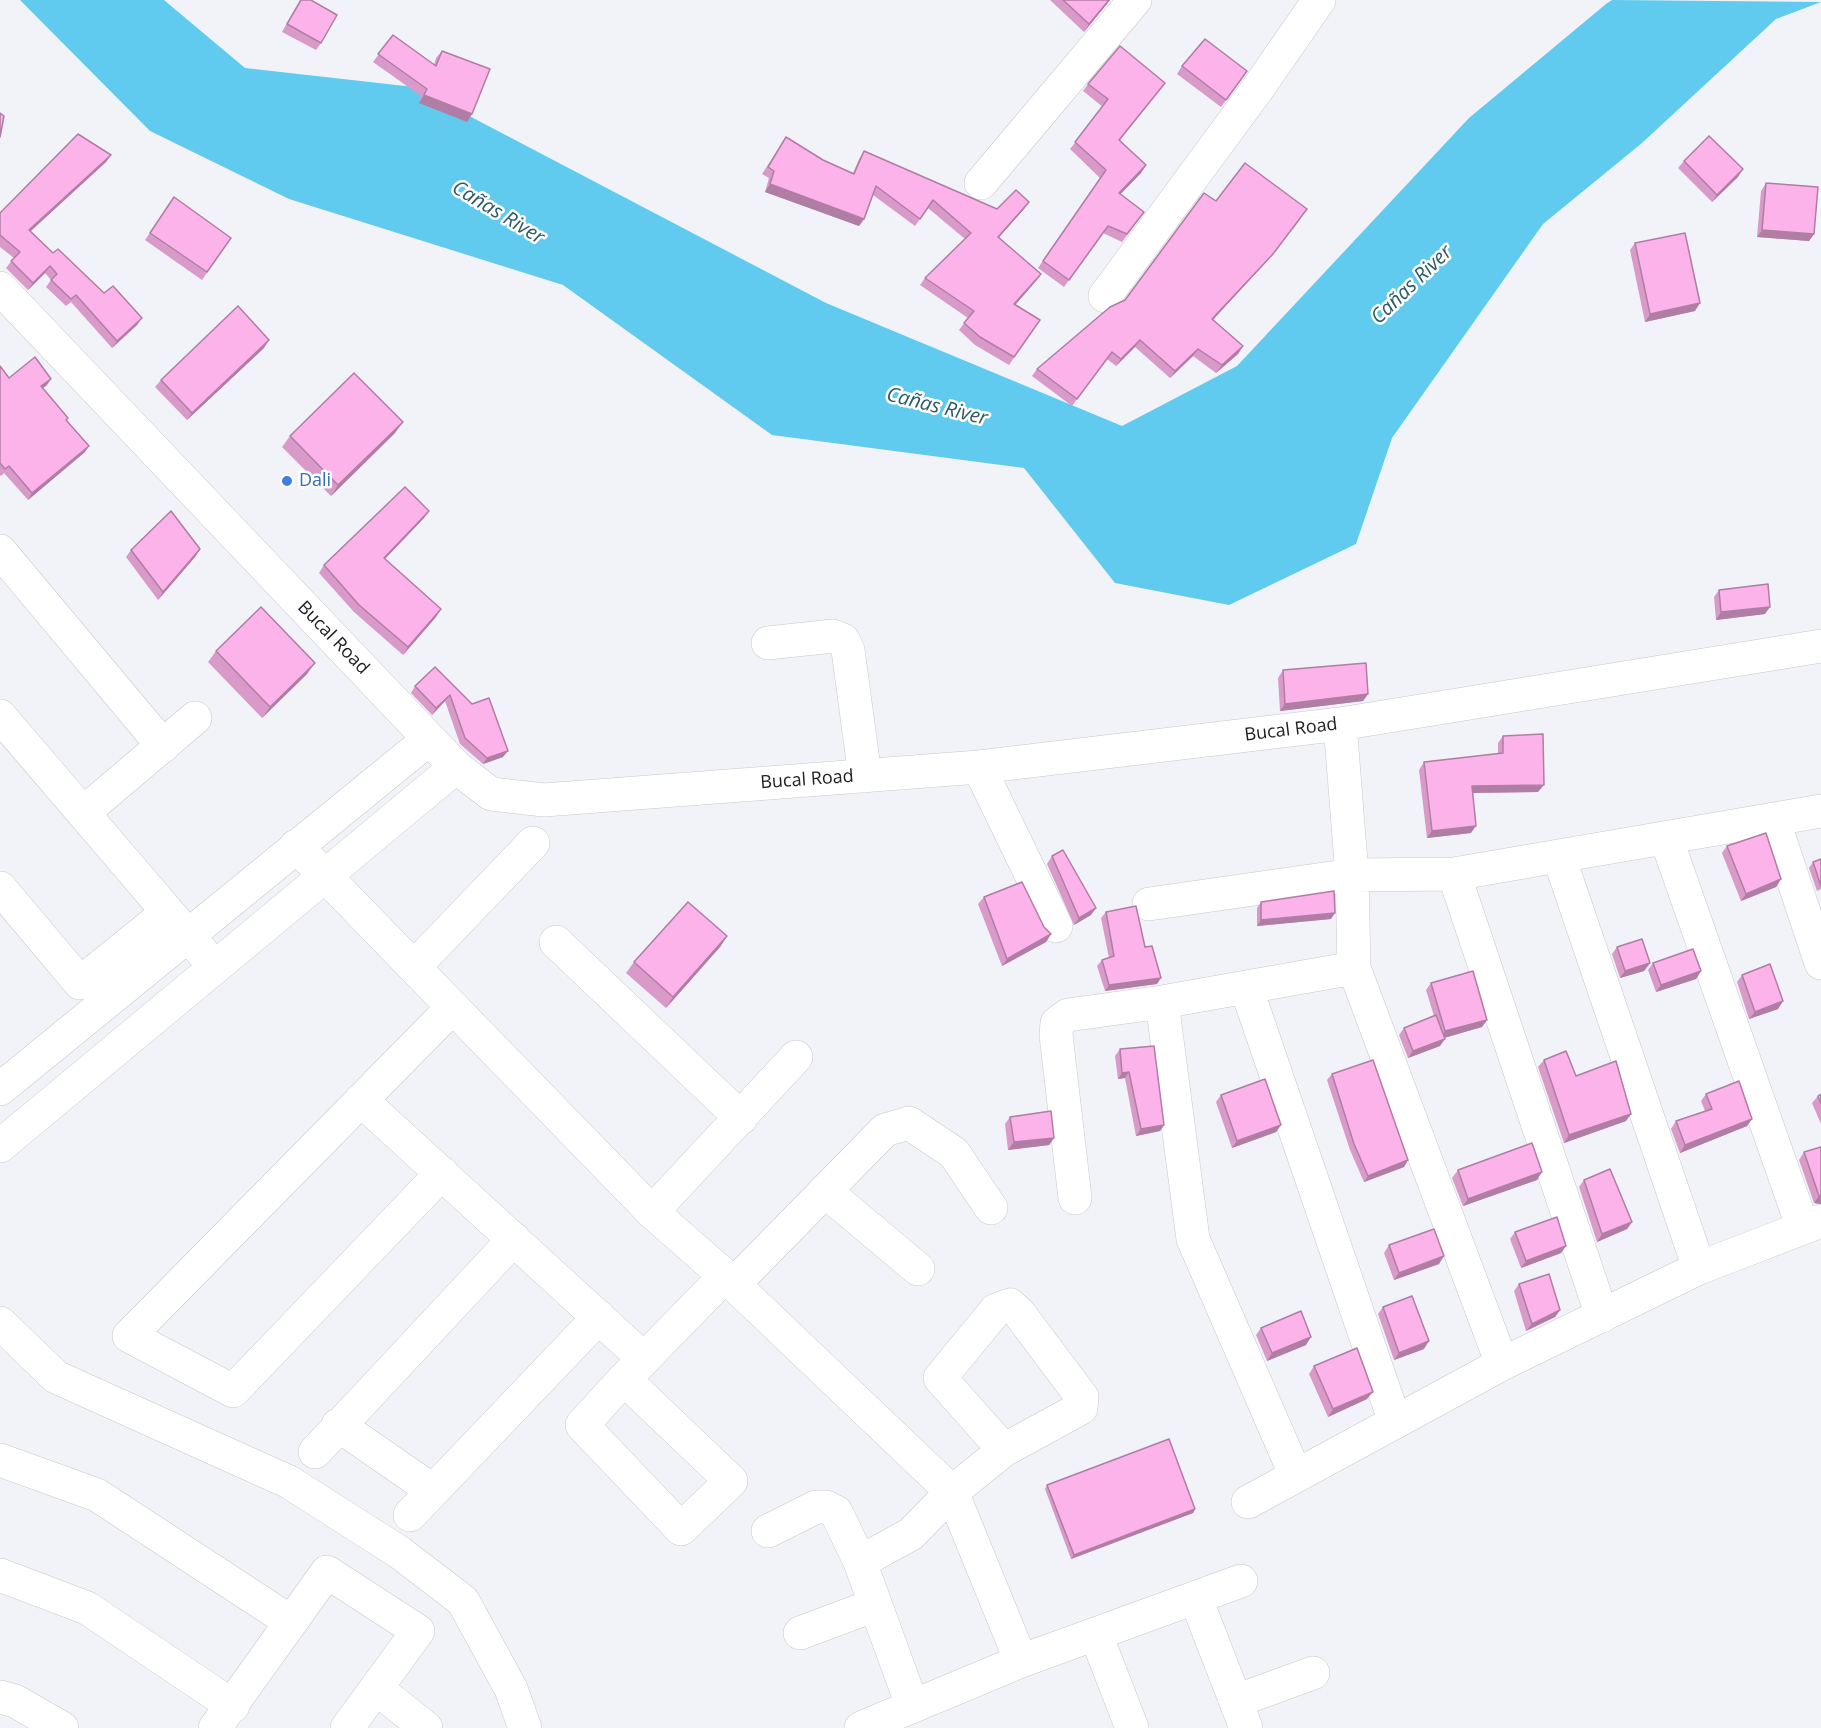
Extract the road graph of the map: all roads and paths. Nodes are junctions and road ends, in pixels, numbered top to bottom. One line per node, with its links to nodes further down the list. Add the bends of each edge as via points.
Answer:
1 (1135, 0): 3 (street)
2 (1319, 0): 5 (street)
3 (981, 183)
4 (0, 288): 12 (street, Bucal Road)
5 (1105, 296)
6 (0, 551): 13 (street)
7 (768, 643): 16 (street, via 832,636 843,640 848,650)
8 (1821, 646): 11 (street, Bucal Road)
9 (0, 716): 18 (street)
10 (195, 718): 13 (street)
11 (1340, 724): 15 (street, Bucal Road); 25 (street)
12 (429, 739): 14 (street, Bucal Road); 22 (street)
13 (163, 746): 18 (street)
14 (456, 767): 16 (street, Bucal Road, via 490,794 544,800); 26 (street)
15 (979, 767): 16 (street, Bucal Road); 31 (street)
16 (865, 776)
17 (1821, 811): 19 (street)
18 (83, 813): 30 (street)
19 (1773, 819): 20 (street); 33 (street)
20 (1666, 838): 23 (street); 50 (street)
21 (533, 843): 35 (street)
22 (296, 846): 26 (street); 30 (street)
23 (1559, 856): 24 (street); 52 (street)
24 (1454, 874): 25 (street); 55 (street)
25 (1352, 875): 28 (street); 36 (street)
26 (324, 876): 34 (street); 35 (street)
27 (0, 888): 29 (street)
28 (1149, 904)
29 (11, 922): 30 (street, via 80,984)
30 (178, 923): 34 (street); 41 (street)
31 (1056, 926)
32 (556, 942): 43 (street)
33 (1821, 963)
34 (215, 967): 44 (street)
35 (414, 967): 39 (street)
36 (1354, 968): 37 (street); 58 (street)
37 (1246, 987): 38 (street); 60 (street)
38 (1162, 1002): 47 (street, via 1068,1015 1057,1023); 65 (street, via 1193,1239)
39 (453, 1007): 42 (street); 49 (street)
40 (796, 1057): 43 (street)
41 (0, 1089)
42 (361, 1100): 45 (street); 45 (street, via 129,1336 233,1391)
43 (741, 1118): 49 (street)
44 (0, 1146)
45 (442, 1173): 51 (street)
46 (825, 1191): 48 (street, via 885,1130 909,1123 954,1153); 53 (street); 54 (street)
47 (1075, 1198)
48 (991, 1208)
49 (651, 1212): 54 (street)
50 (1812, 1225): 52 (street)
51 (514, 1239): 56 (street); 61 (street)
52 (1699, 1268): 55 (street)
53 (918, 1269)
54 (730, 1280): 59 (street); 67 (street)
55 (1602, 1316): 58 (street)
56 (599, 1317): 59 (street); 66 (street)
57 (0, 1323): 89 (street, via 56,1377 289,1482 399,1552 463,1600 511,1689)
58 (1502, 1364): 60 (street)
59 (634, 1369): 59 (street, via 731,1480 681,1529 582,1425)
60 (1395, 1422): 65 (street)
61 (338, 1425): 63 (street); 66 (street)
62 (1004, 1450): 62 (street, via 940,1378 996,1310 1010,1305 1082,1397 1081,1408); 67 (street)
63 (315, 1452)
64 (0, 1460): 76 (street, via 97,1495)
65 (1296, 1476): 68 (street)
66 (432, 1490): 69 (street)
67 (952, 1492): 71 (street, via 911,1533); 79 (street)
68 (1248, 1502)
69 (410, 1515)
70 (768, 1531): 71 (street, via 804,1512 831,1508)
71 (860, 1562): 75 (street)
72 (0, 1575): 85 (street, via 87,1608)
73 (1241, 1581): 74 (street)
74 (1196, 1599): 78 (street); 84 (street)
75 (875, 1605): 77 (street); 83 (street)
76 (291, 1622): 81 (street, via 327,1572 418,1630); 85 (street)
77 (800, 1633)
78 (1096, 1635): 79 (street); 91 (street)
79 (1022, 1661): 83 (street)
80 (1313, 1673): 84 (street)
81 (376, 1688): 87 (street); 88 (street)
82 (0, 1696): 86 (street)
83 (912, 1705): 90 (street)
84 (1241, 1714)
85 (224, 1717)
86 (62, 1728)
87 (347, 1728)
88 (426, 1728)
89 (525, 1728)
90 (861, 1728)
91 (1131, 1728)

